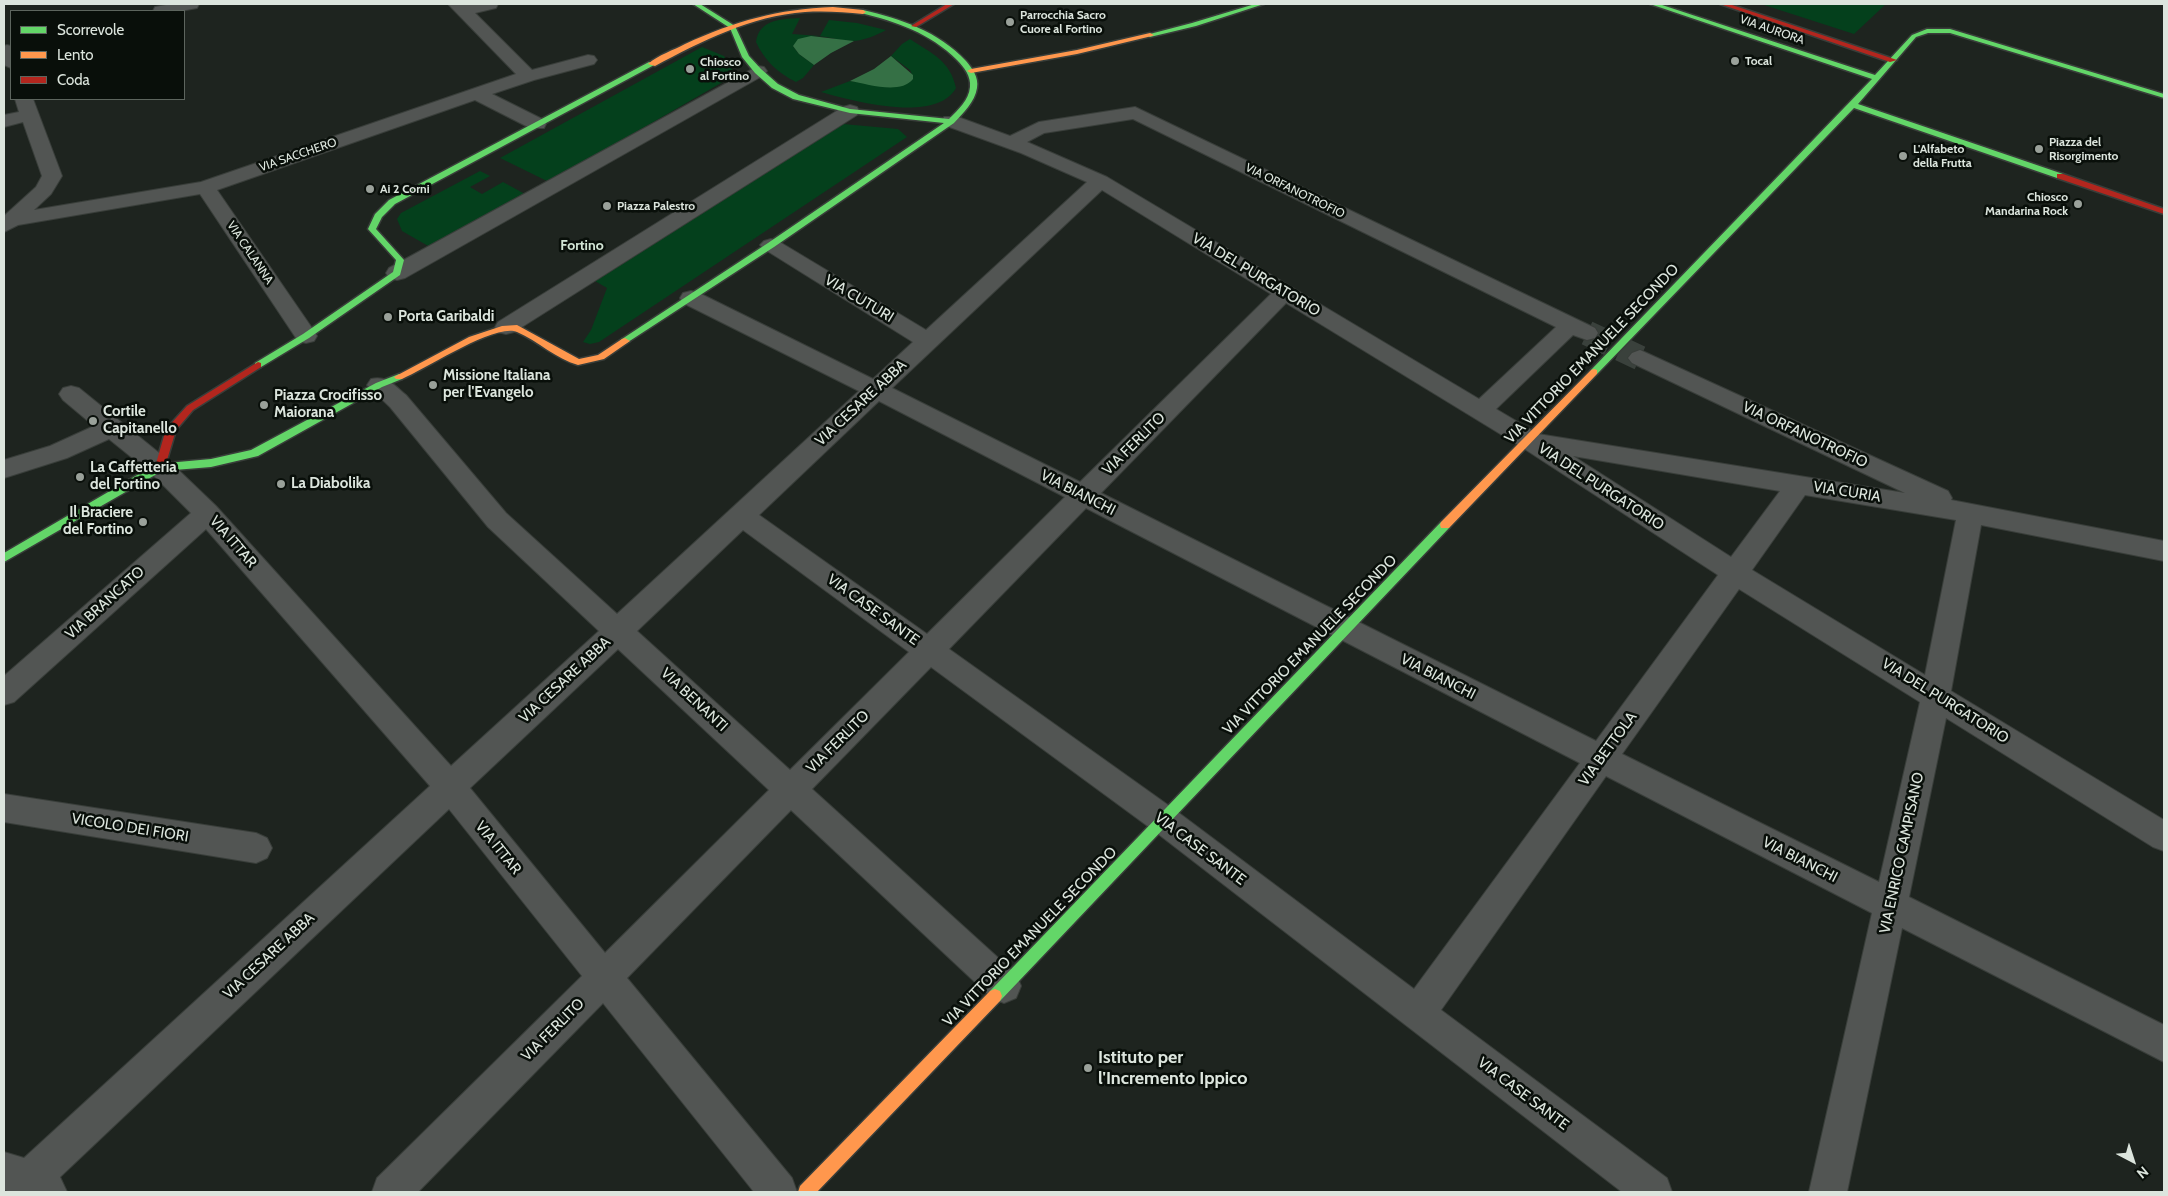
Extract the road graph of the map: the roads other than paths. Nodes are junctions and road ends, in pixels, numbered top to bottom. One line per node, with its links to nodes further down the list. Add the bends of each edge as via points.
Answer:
1 (190, 4): 10 (street)
2 (490, 4): 9 (street)
3 (696, 4): 12 (main road)
4 (951, 4): 11 (main road)
5 (1260, 4): 16 (main road, via 1194,25 1076,52)
6 (1723, 4): 14 (main road, VIA AURORA)
7 (1660, 5): 18 (main road, VIA AURORA)
8 (815, 6): 11 (main road); 12 (main road, via 776,13)
9 (460, 8): 17 (street)
10 (165, 10)
11 (914, 26): 16 (main road, via 954,52)
12 (733, 27): 15 (main road, via 746,57); 24 (main road)
13 (588, 60): 17 (street, VIA SACCHERO)
14 (1893, 60): 18 (main road, VIA VITTORIO EMANUELE SECONDO); 20 (main road, VIA VITTORIO EMANUELE SECONDO, via 1922,31 1950,31)
15 (758, 71): 23 (main road, via 796,97); 33 (street)
16 (971, 71): 26 (main road, via 974,87 971,99)
17 (528, 76): 19 (street, VIA SACCHERO)
18 (1876, 78): 21 (main road, VIA VITTORIO EMANUELE SECONDO)
19 (477, 94): 24 (street); 29 (street, VIA SACCHERO)
20 (2164, 96)
21 (1853, 104): 30 (main road); 45 (main road, VIA VITTORIO EMANUELE SECONDO)
22 (26, 107): 25 (street); 31 (street, via 52,176 44,190)
23 (850, 111): 26 (main road); 37 (street)
24 (529, 120): 33 (main road, via 383,209 372,229 400,260)
25 (4, 121)
26 (951, 121): 27 (street, VIA DEL PURGATORIO); 32 (main road)
27 (1011, 143): 28 (street, VIA DEL PURGATORIO); 43 (street, VIA ORFANOTROFIO, via 1039,128 1135,113 1579,329)
28 (1100, 180): 34 (street, VIA DEL PURGATORIO); 38 (street, VIA CESARE ABBA)
29 (206, 187): 31 (street, VIA SACCHERO); 36 (street, VIA CALANNA)
30 (2164, 212)
31 (8, 223)
32 (780, 251): 35 (main road); 38 (street, VIA CUTURI)
33 (397, 273): 36 (main road)
34 (1285, 292): 43 (street, VIA DEL PURGATORIO); 49 (street, VIA FERLITO)
35 (691, 298): 37 (main road, via 601,357 578,362 517,328); 40 (street, VIA BIANCHI)
36 (300, 327): 46 (main road, via 190,408 171,429)
37 (506, 327): 41 (main road, via 483,334 413,372)
38 (928, 341): 40 (street, VIA CESARE ABBA)
39 (1640, 358): 50 (street, VIA ORFANOTROFIO)
40 (876, 390): 49 (street, VIA BIANCHI); 52 (street, VIA CESARE ABBA)
41 (388, 393): 46 (main road, via 254,453 211,463); 57 (street, VIA BENANTI, via 497,520)
42 (71, 394): 44 (street, VIA ITTAR)
43 (1480, 411): 45 (street, VIA DEL PURGATORIO)
44 (110, 427): 46 (street, VIA ITTAR); 47 (street, via 62,452)
45 (1529, 440): 48 (street, VIA CURIA); 55 (street, VIA DEL PURGATORIO); 56 (main road, VIA VITTORIO EMANUELE SECONDO)
46 (160, 467): 51 (street, VIA ITTAR); 54 (main road)
47 (4, 469)
48 (1799, 484): 50 (street, VIA CURIA); 55 (street, VIA BETTOLA)
49 (1083, 496): 56 (street, VIA BIANCHI); 58 (street, VIA FERLITO)
50 (1970, 512): 53 (street, VIA CURIA); 60 (street, VIA ENRICO CAMPISANO)
51 (207, 513): 59 (street, VIA BRANCATO); 62 (street, VIA ITTAR)
52 (741, 515): 57 (street, VIA CESARE ABBA); 58 (street, VIA CASE SANTE)
53 (2164, 551)
54 (4, 558)
55 (1735, 573): 60 (street, VIA DEL PURGATORIO); 61 (street, VIA BETTOLA)
56 (1344, 629): 61 (street, VIA BIANCHI); 65 (main road, VIA VITTORIO EMANUELE SECONDO)
57 (618, 630): 62 (street, VIA CESARE ABBA); 63 (street, VIA BENANTI)
58 (929, 651): 63 (street, VIA FERLITO); 65 (street, VIA CASE SANTE)
59 (4, 693)
60 (1936, 694): 66 (street, VIA DEL PURGATORIO); 68 (street, VIA ENRICO CAMPISANO)
61 (1601, 759): 68 (street, VIA BIANCHI); 71 (street, VIA BETTOLA)
62 (450, 787): 69 (street, VIA ITTAR); 73 (street, VIA CESARE ABBA)
63 (791, 790): 69 (street, VIA FERLITO); 70 (street, VIA BENANTI)
64 (4, 808): 67 (street, VICOLO DEI FIORI)
65 (1164, 820): 70 (main road, VIA VITTORIO EMANUELE SECONDO); 71 (street, VIA CASE SANTE)
66 (2164, 837)
67 (256, 848)
68 (1891, 906): 72 (street, VIA BIANCHI); 78 (street, VIA ENRICO CAMPISANO)
69 (603, 978): 74 (street, VIA FERLITO); 75 (street, VIA ITTAR)
70 (1004, 986): 76 (main road, VIA VITTORIO EMANUELE SECONDO)
71 (1418, 1014): 77 (street, VIA CASE SANTE)
72 (2164, 1044)
73 (27, 1181)
74 (391, 1192)
75 (778, 1192)
76 (806, 1192)
77 (1653, 1192)
78 (1828, 1192)

